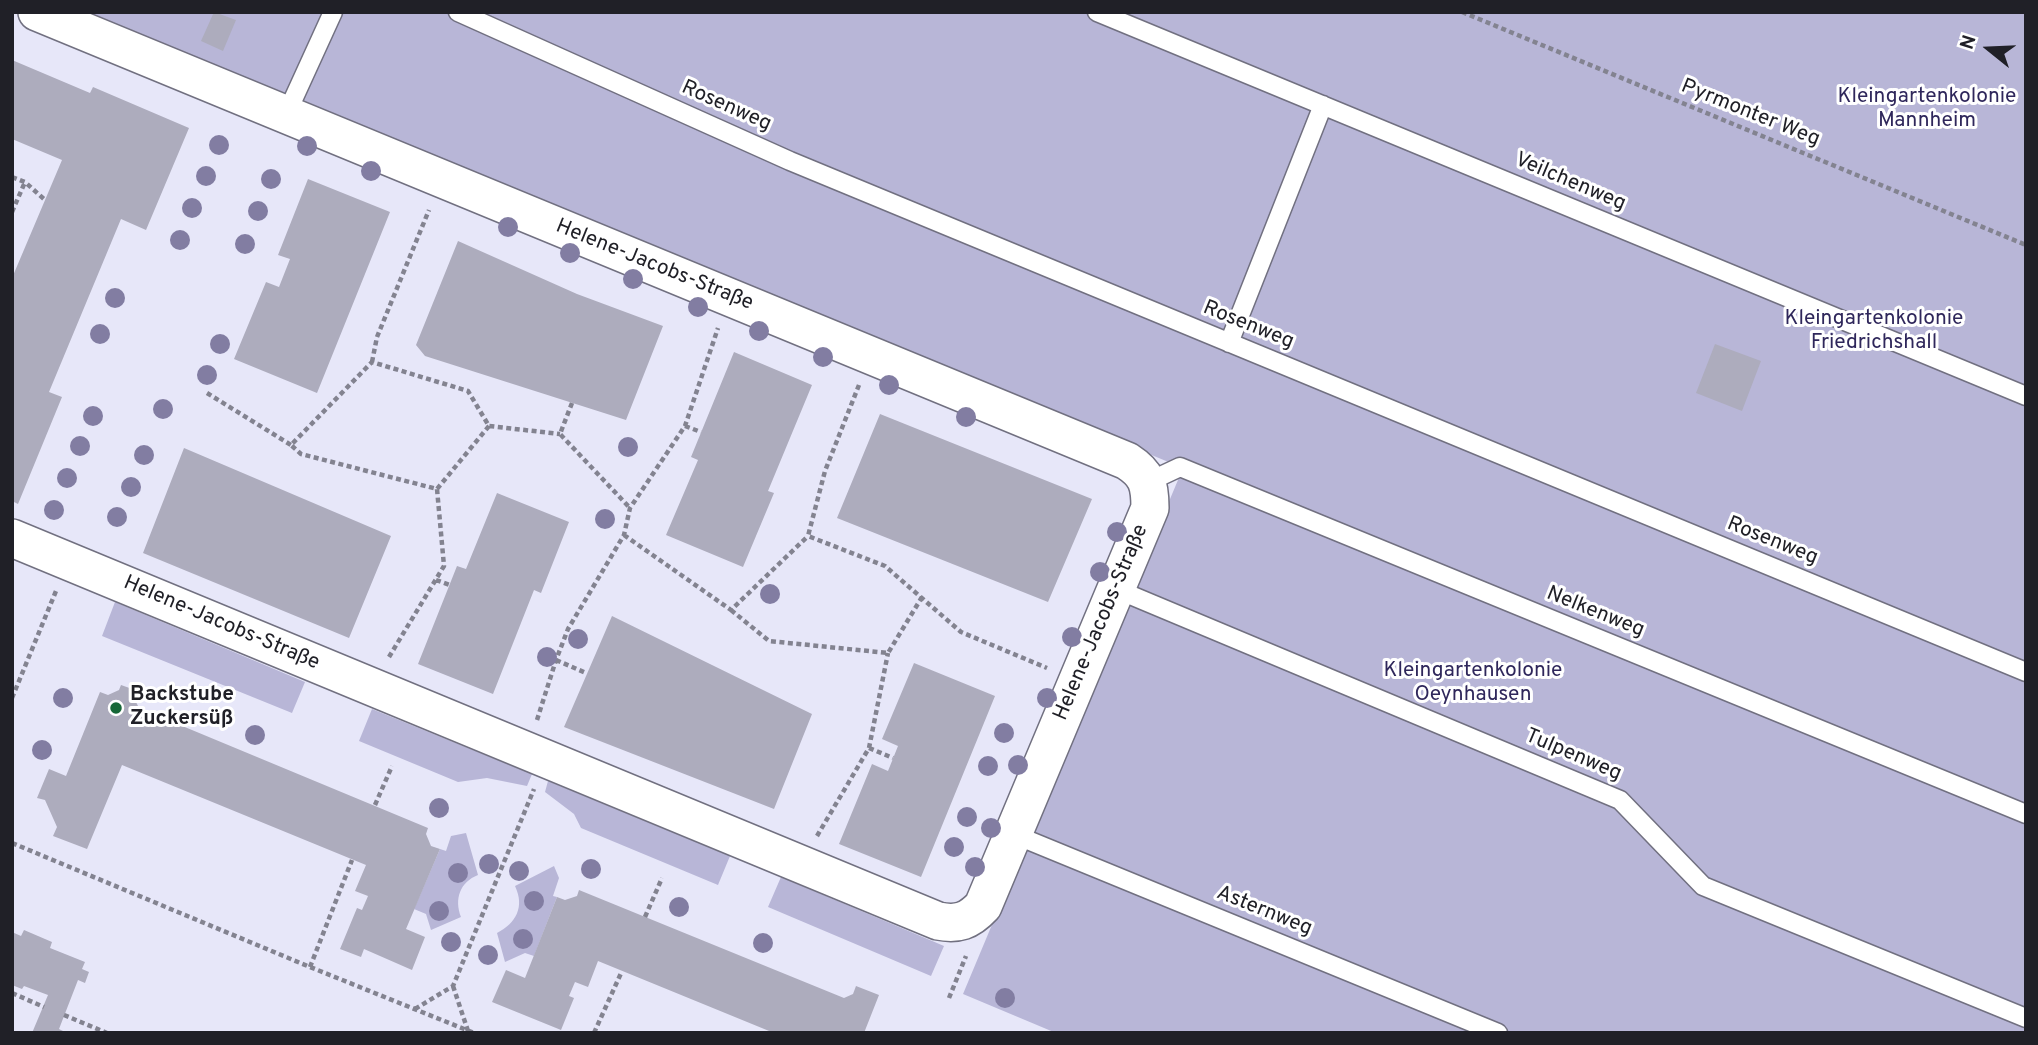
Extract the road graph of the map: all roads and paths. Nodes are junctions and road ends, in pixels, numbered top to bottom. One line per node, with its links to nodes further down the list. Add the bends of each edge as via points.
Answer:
1 (37, 12): 7 (street, Helene-Jacobs-Straße)
2 (333, 12): 7 (lane)
3 (458, 12): 15 (lane, Rosenweg, via 790,161)
4 (1097, 12): 6 (lane, Veilchenweg)
5 (1462, 12): 13 (path, Pyrmonter Weg)
6 (1323, 105): 15 (lane); 19 (lane, Veilchenweg)
7 (286, 115): 9 (street, Helene-Jacobs-Straße)
8 (12, 177): 10 (path)
9 (442, 178): 14 (street, Helene-Jacobs-Straße); 17 (path, via 377,337)
10 (25, 182): 11 (path); 12 (path)
11 (45, 200)
12 (12, 212)
13 (2026, 245)
14 (728, 296): 16 (street, Helene-Jacobs-Straße); 22 (path)
15 (1229, 343): 40 (lane, Rosenweg)
16 (870, 355): 26 (street, Helene-Jacobs-Straße, via 1127,461); 30 (path, via 825,471)
17 (372, 362): 21 (path, via 468,391); 25 (path)
18 (207, 393): 25 (path)
19 (2026, 396)
20 (572, 403): 24 (path)
21 (489, 426): 24 (path); 27 (path)
22 (685, 426): 23 (path); 28 (path)
23 (701, 432)
24 (559, 434): 28 (path)
25 (291, 445): 27 (path, via 301,454)
26 (1148, 482): 34 (street, Helene-Jacobs-Straße, via 1150,508); 51 (lane, Nelkenweg, via 1180,467)
27 (437, 489): 32 (path, via 444,566)
28 (630, 508): 29 (path)
29 (624, 535): 37 (path); 39 (path, via 568,629)
30 (808, 536): 36 (path, via 885,566); 37 (path)
31 (12, 538): 43 (street, Helene-Jacobs-Straße)
32 (436, 580): 33 (path); 43 (path)
33 (450, 585)
34 (1116, 589): 42 (street, Helene-Jacobs-Straße); 67 (lane, Tulpenweg, via 1620,800 1703,886)
35 (56, 590): 44 (path)
36 (922, 597): 38 (path); 42 (path, via 961,632)
37 (731, 610): 38 (path, via 769,641)
38 (888, 653): 45 (path)
39 (556, 660): 41 (path); 46 (path)
40 (2026, 672)
41 (586, 673)
42 (1077, 681): 52 (street, Helene-Jacobs-Straße)
43 (371, 686): 46 (street, Helene-Jacobs-Straße)
44 (12, 698)
45 (869, 748): 47 (path); 55 (path)
46 (527, 751): 55 (street, Helene-Jacobs-Straße)
47 (893, 758)
48 (392, 766): 50 (path)
49 (531, 798): 61 (path)
50 (375, 805)
51 (2026, 814)
52 (1013, 834): 58 (street, Helene-Jacobs-Straße, via 983,905); 71 (lane, Asternweg)
53 (12, 843): 59 (path)
54 (352, 860): 59 (path)
55 (801, 864): 58 (street, Helene-Jacobs-Straße, via 938,921)
56 (662, 878): 57 (path)
57 (645, 917)
58 (965, 921): 63 (path, via 969,949)
59 (310, 967): 65 (path)
60 (622, 971): 70 (path)
61 (453, 986): 65 (path); 68 (path)
62 (12, 993): 64 (path)
63 (949, 998)
64 (44, 1007)
65 (414, 1009): 68 (path)
66 (64, 1015): 69 (path)
67 (2026, 1018)
68 (471, 1032)
69 (107, 1033)
70 (594, 1033)
71 (1498, 1033)

